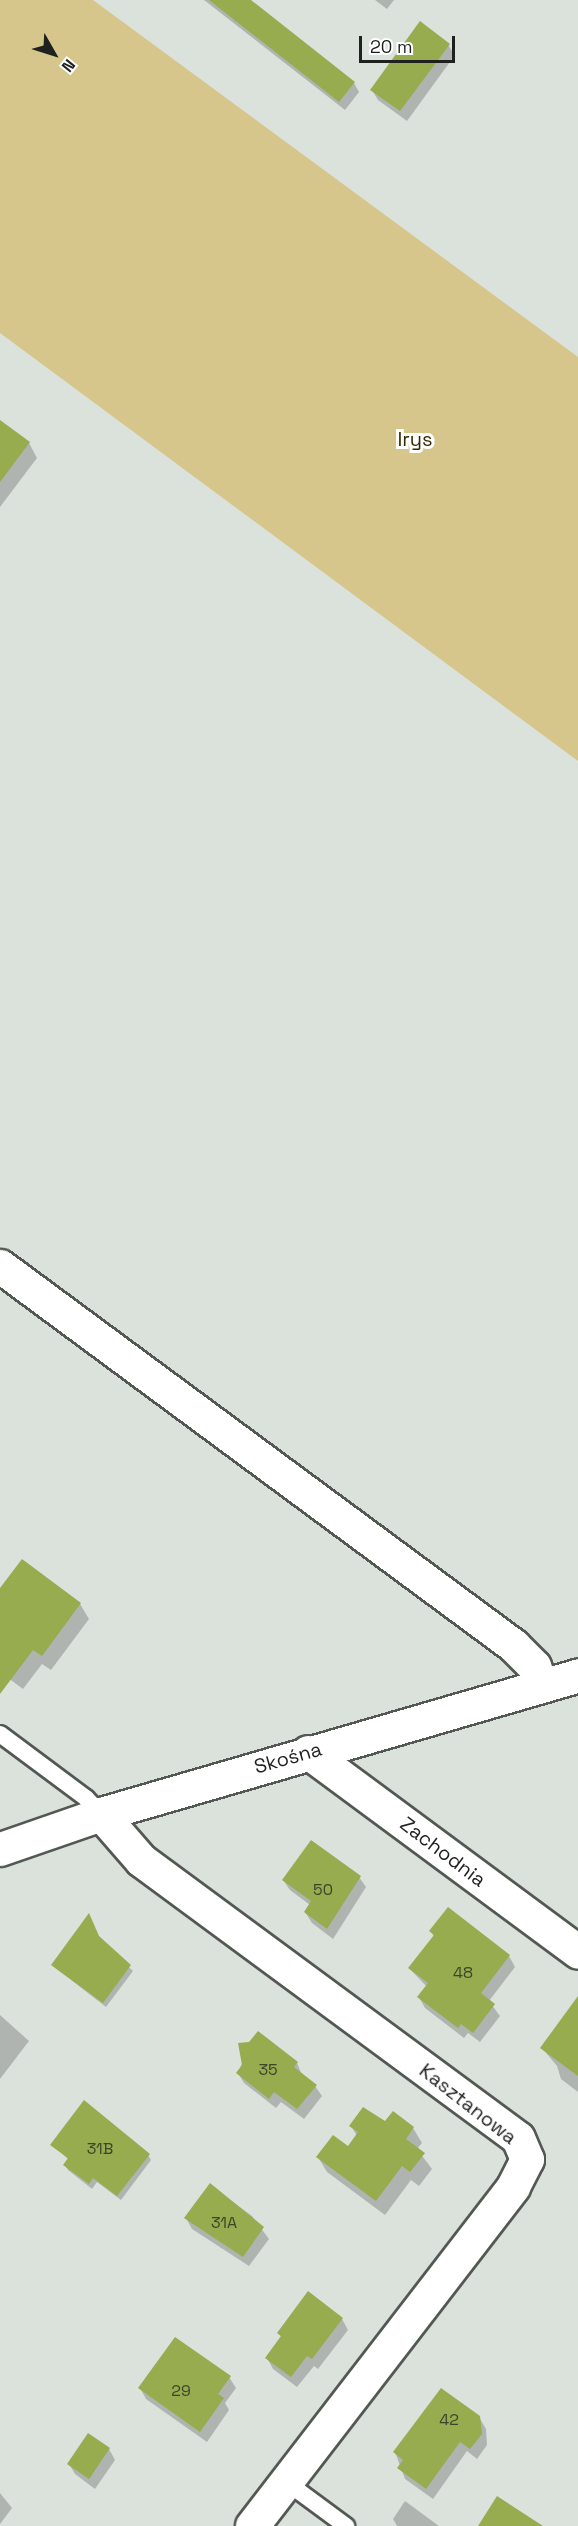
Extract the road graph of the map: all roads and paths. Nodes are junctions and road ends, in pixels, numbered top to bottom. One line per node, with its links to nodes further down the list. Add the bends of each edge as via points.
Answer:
1 (0, 1266): 3 (street, via 513,1645 534,1666)
2 (578, 1675): 3 (street, Skośna)
3 (541, 1685): 5 (street, Skośna)
4 (0, 1734): 6 (lane, via 86,1798)
5 (308, 1752): 6 (street, Skośna); 8 (street, Zachodnia)
6 (101, 1814): 7 (street, Skośna); 9 (street, Kasztanowa, via 141,1860 518,2138 526,2159 513,2187)
7 (0, 1849)
8 (578, 1952)
9 (285, 2481): 10 (street, Kasztanowa); 11 (lane)
10 (252, 2526)
11 (346, 2526)

